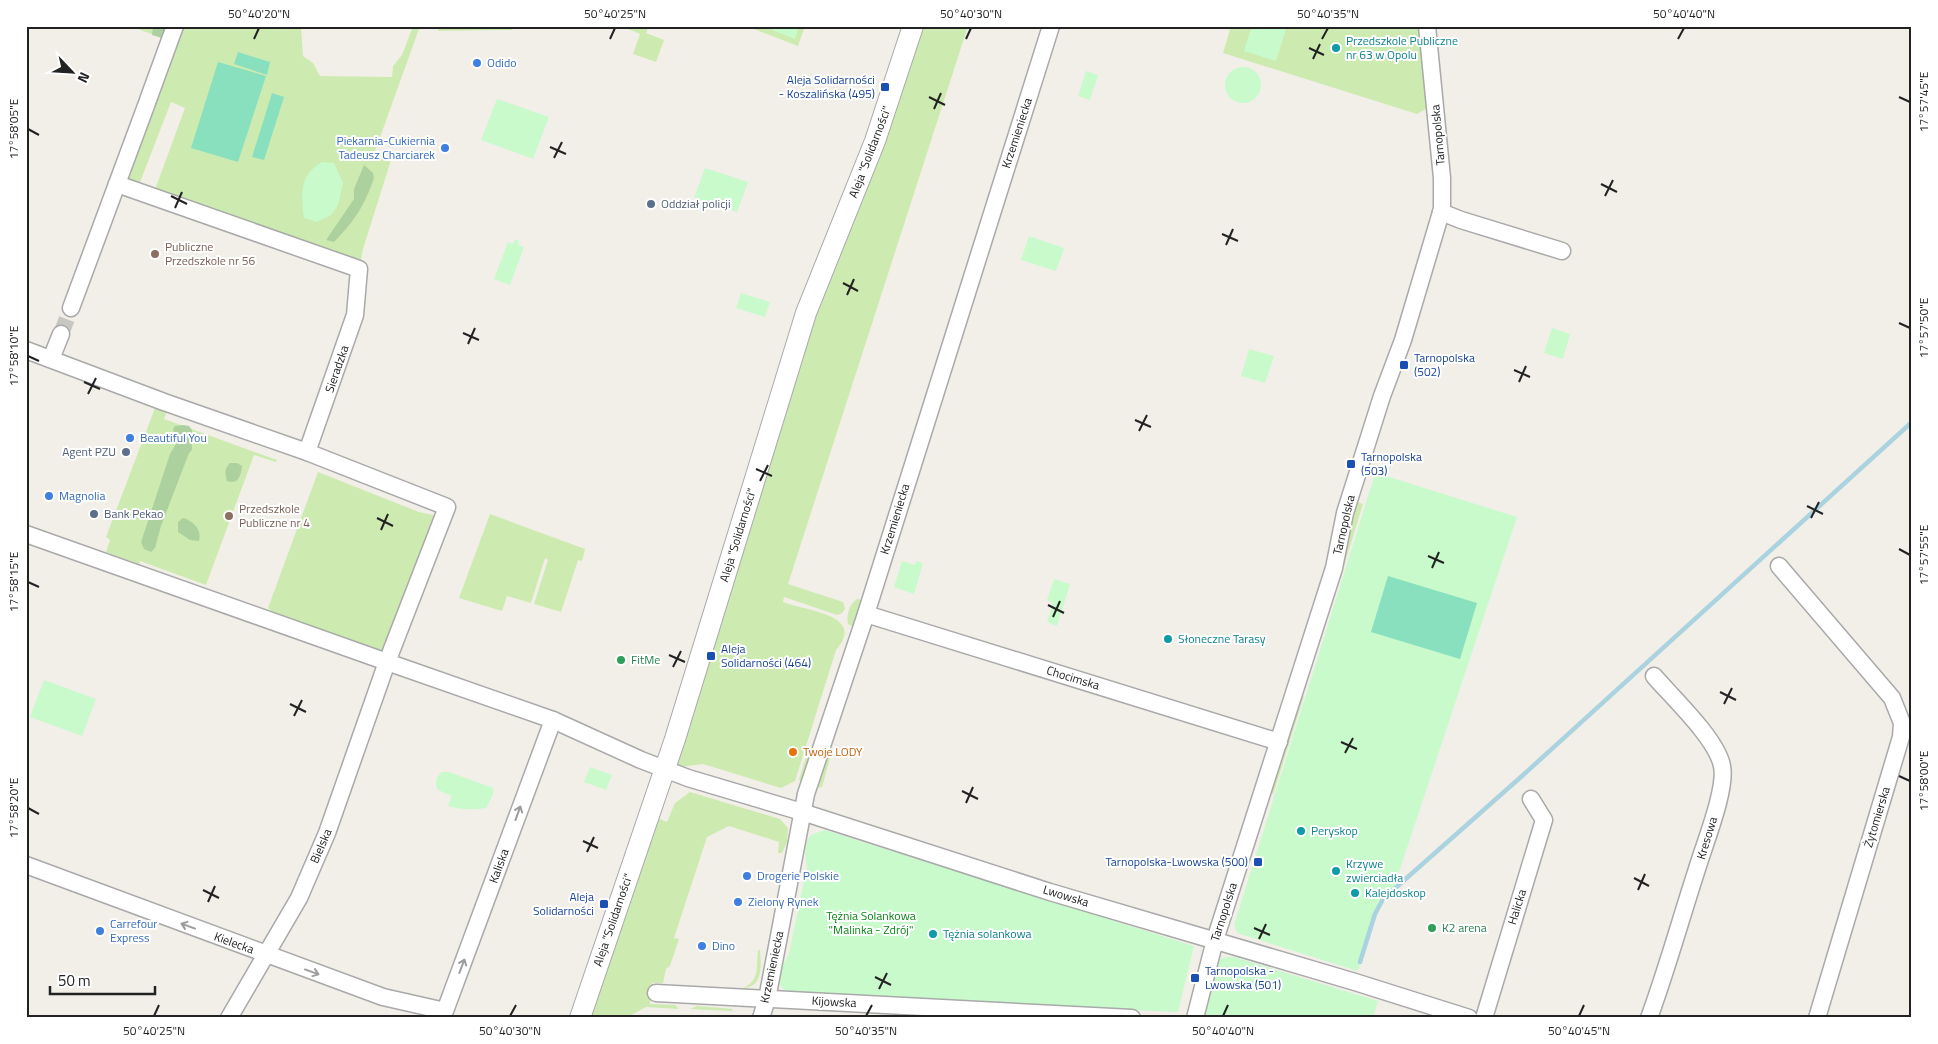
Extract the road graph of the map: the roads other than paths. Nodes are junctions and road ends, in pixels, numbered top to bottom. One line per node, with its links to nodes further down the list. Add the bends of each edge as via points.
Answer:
1 (175, 26): 5 (street)
2 (913, 26): 20 (street, Aleja "Solidarności", via 875,141 806,313)
3 (1051, 26): 15 (street, Krzemieniecka)
4 (1427, 26): 6 (street, Tarnopolska, via 1442,188)
5 (117, 184): 8 (street); 12 (street, Sieradzka, via 359,269 356,315)
6 (1441, 212): 7 (street); 19 (street, Tarnopolska, via 1403,340 1345,513 1334,568)
7 (1562, 250)
8 (70, 308)
9 (61, 334): 11 (street)
10 (26, 350): 11 (street)
11 (51, 359): 12 (street)
12 (307, 452): 16 (street, Bielska, via 447,507)
13 (26, 534): 16 (street)
14 (1779, 566): 37 (street, Żytomierska, via 1892,698 1902,723 1901,737)
15 (866, 614): 19 (street, Chocimska); 22 (street, Krzemieniecka)
16 (387, 662): 18 (street); 25 (street, Bielska, via 328,833 299,898)
17 (1654, 676): 36 (street, Kresowa, via 1718,752 1723,778)
18 (553, 720): 20 (street); 28 (street, Kaliska, one-way to 18)
19 (1279, 742): 24 (street, Tarnopolska)
20 (665, 769): 22 (street, Lwowska); 30 (street, Aleja "Solidarności")
21 (1531, 798): 35 (street, Halicka, via 1544,820)
22 (802, 812): 24 (street, Lwowska, via 1050,892); 27 (street, Krzemieniecka)
23 (26, 865): 25 (street, Kielecka, one-way to 23)
24 (1215, 940): 33 (street, Tarnopolska); 34 (street, Lwowska)
25 (267, 955): 28 (street, Kielecka, one-way to 28, via 383,997); 29 (street, Bielska)
26 (656, 993): 27 (street, Kijowska)
27 (767, 999): 31 (street, Krzemieniecka); 32 (street, Kijowska)
28 (445, 1011)
29 (229, 1018)
30 (580, 1018)
31 (761, 1018)
32 (1132, 1018)
33 (1196, 1018)
34 (1469, 1018)
35 (1484, 1018)
36 (1649, 1018)
37 (1817, 1018)

